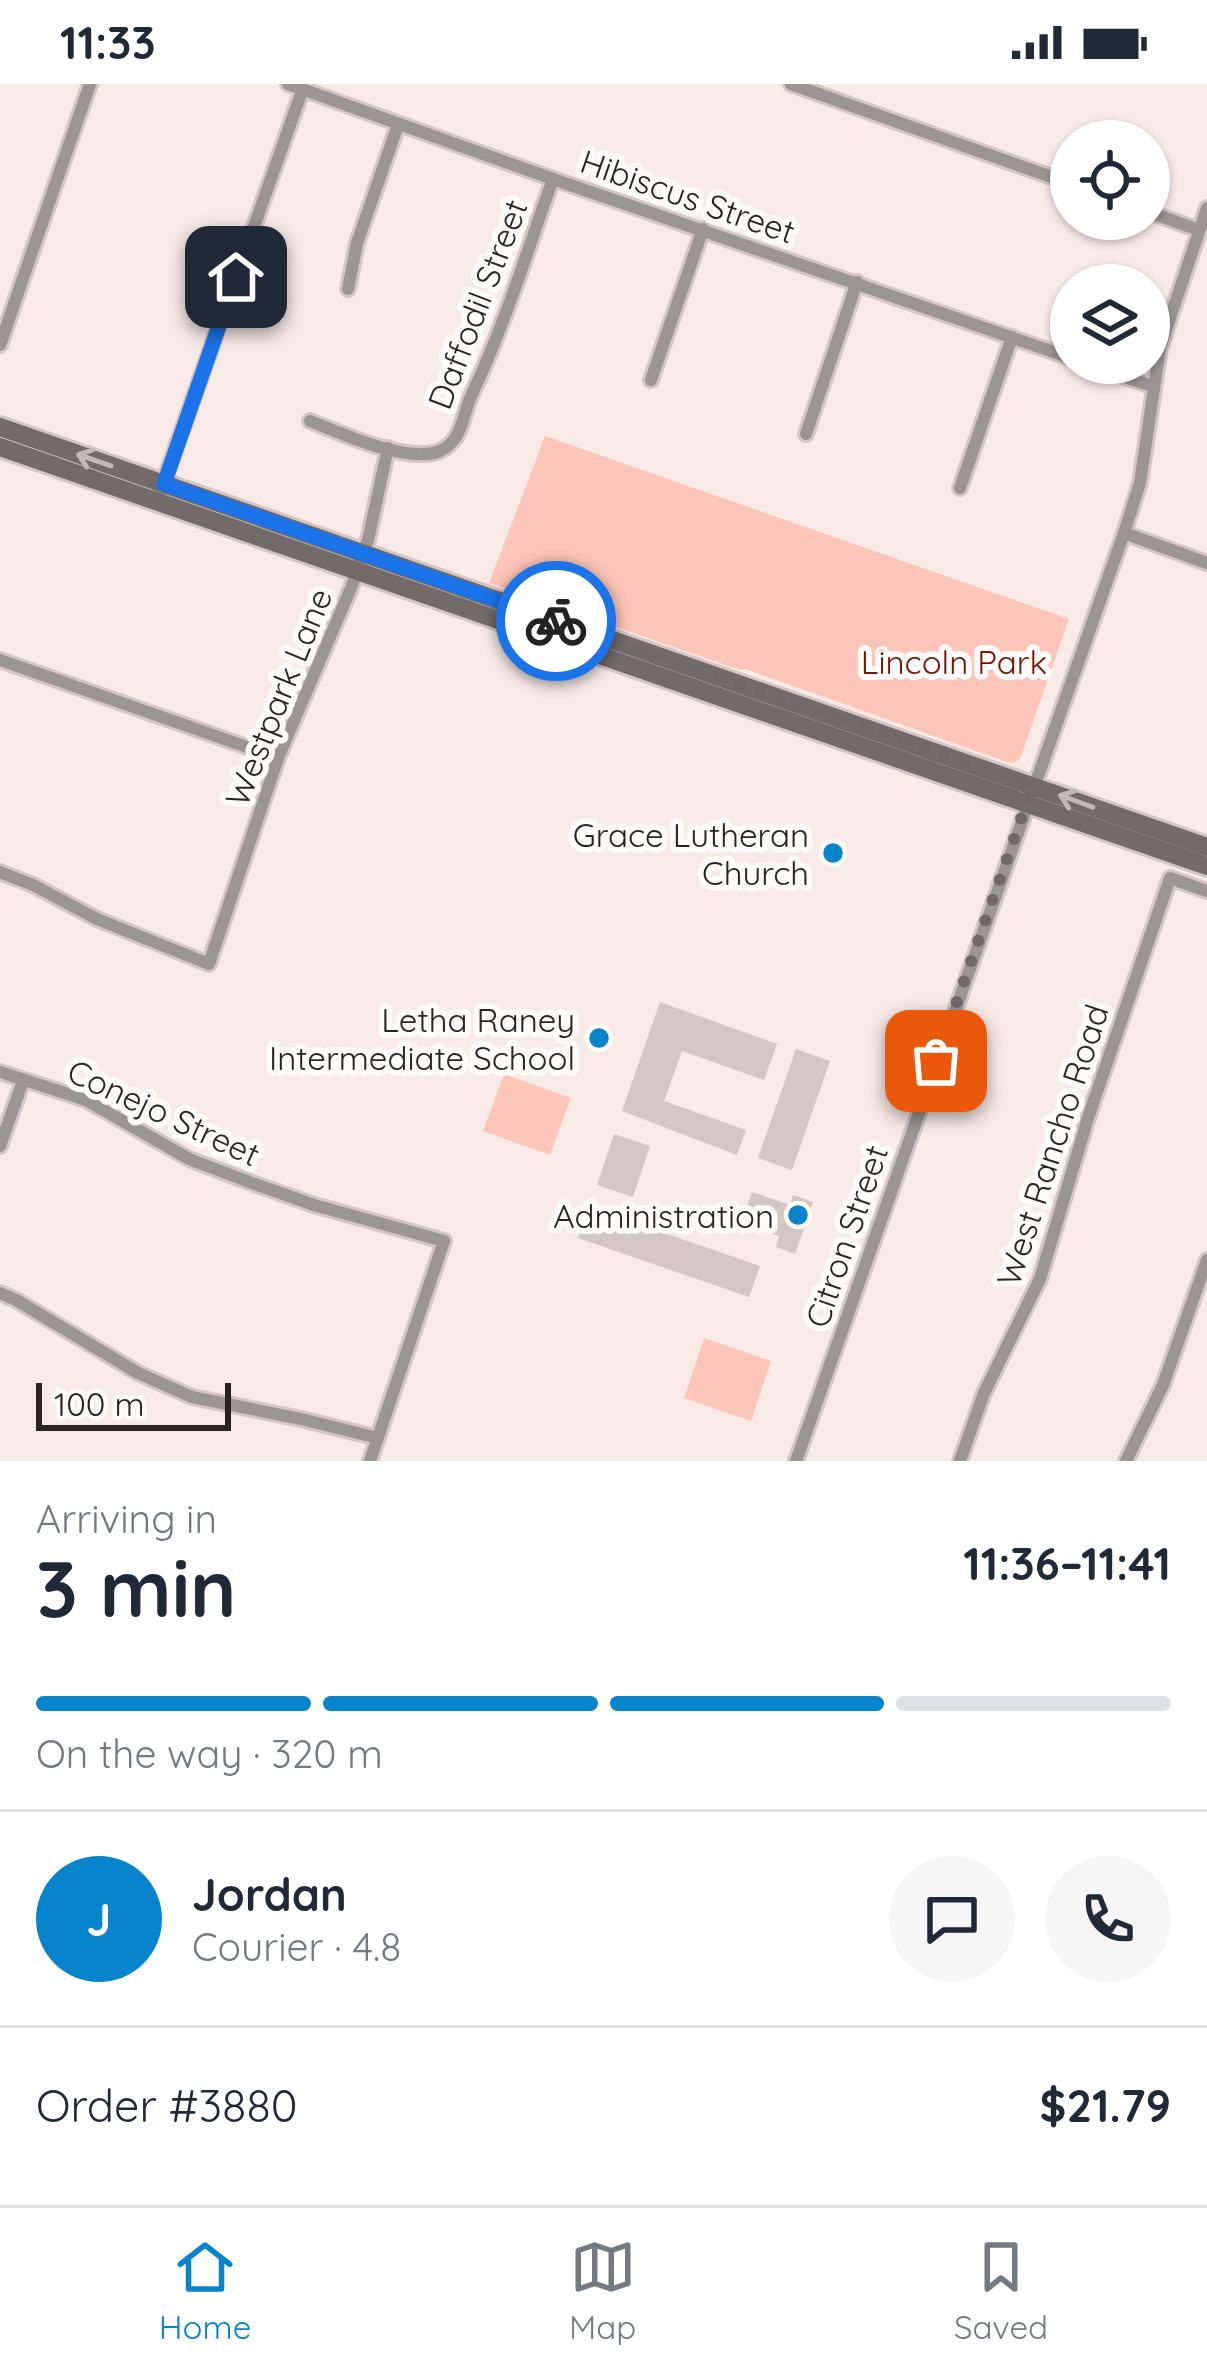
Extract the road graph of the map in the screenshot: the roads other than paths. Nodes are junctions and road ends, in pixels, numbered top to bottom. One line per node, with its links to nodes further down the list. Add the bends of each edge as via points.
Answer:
1 (90, 84): 15 (street)
2 (288, 84): 4 (street, Hibiscus Street)
3 (791, 84): 6 (street)
4 (302, 91): 5 (street, Hibiscus Street); 26 (street)
5 (398, 125): 7 (street, Hibiscus Street); 13 (street)
6 (1050, 176)
7 (553, 179): 10 (street, Hibiscus Street); 24 (street, Daffodil Street, via 454,440 434,453)
8 (1207, 208): 11 (street, Citron Street)
9 (1170, 220): 11 (street)
10 (704, 229): 12 (street, Hibiscus Street); 17 (street)
11 (1199, 230): 19 (street, Citron Street)
12 (857, 282): 14 (street, Hibiscus Street); 22 (street)
13 (348, 289)
14 (1012, 337): 16 (street, Hibiscus Street); 25 (street)
15 (0, 345)
16 (1050, 351)
17 (651, 380)
18 (1146, 384): 19 (street)
19 (1154, 387): 27 (street, Citron Street)
20 (310, 421): 24 (street, Daffodil Street)
21 (0, 427): 26 (main road, one-way to 21)
22 (806, 434)
23 (0, 447): 26 (main road)
24 (388, 448): 28 (street, Westpark Lane)
25 (960, 488)
26 (160, 492): 28 (main road)
27 (1124, 533): 29 (street); 32 (street, Citron Street)
28 (360, 562): 31 (street, Westpark Lane); 32 (main road)
29 (1207, 562)
30 (0, 660): 31 (street)
31 (278, 758): 35 (street, Westpark Lane, via 209,964)
32 (1029, 794): 33 (main road, one-way to 32); 34 (main road); 44 (street, Citron Street)
33 (1207, 847)
34 (1207, 866)
35 (0, 872)
36 (1207, 891): 45 (street, West Rancho Road, via 1170,878 1040,1279)
37 (0, 1072): 38 (street, Conejo Street)
38 (23, 1081): 39 (street); 42 (street, Conejo Street, via 86,1100 210,1167 444,1241)
39 (0, 1146)
40 (1207, 1260): 46 (street)
41 (0, 1293): 42 (street, via 192,1397)
42 (377, 1438): 43 (street)
43 (370, 1461)
44 (796, 1461)
45 (960, 1461)
46 (1126, 1461)

